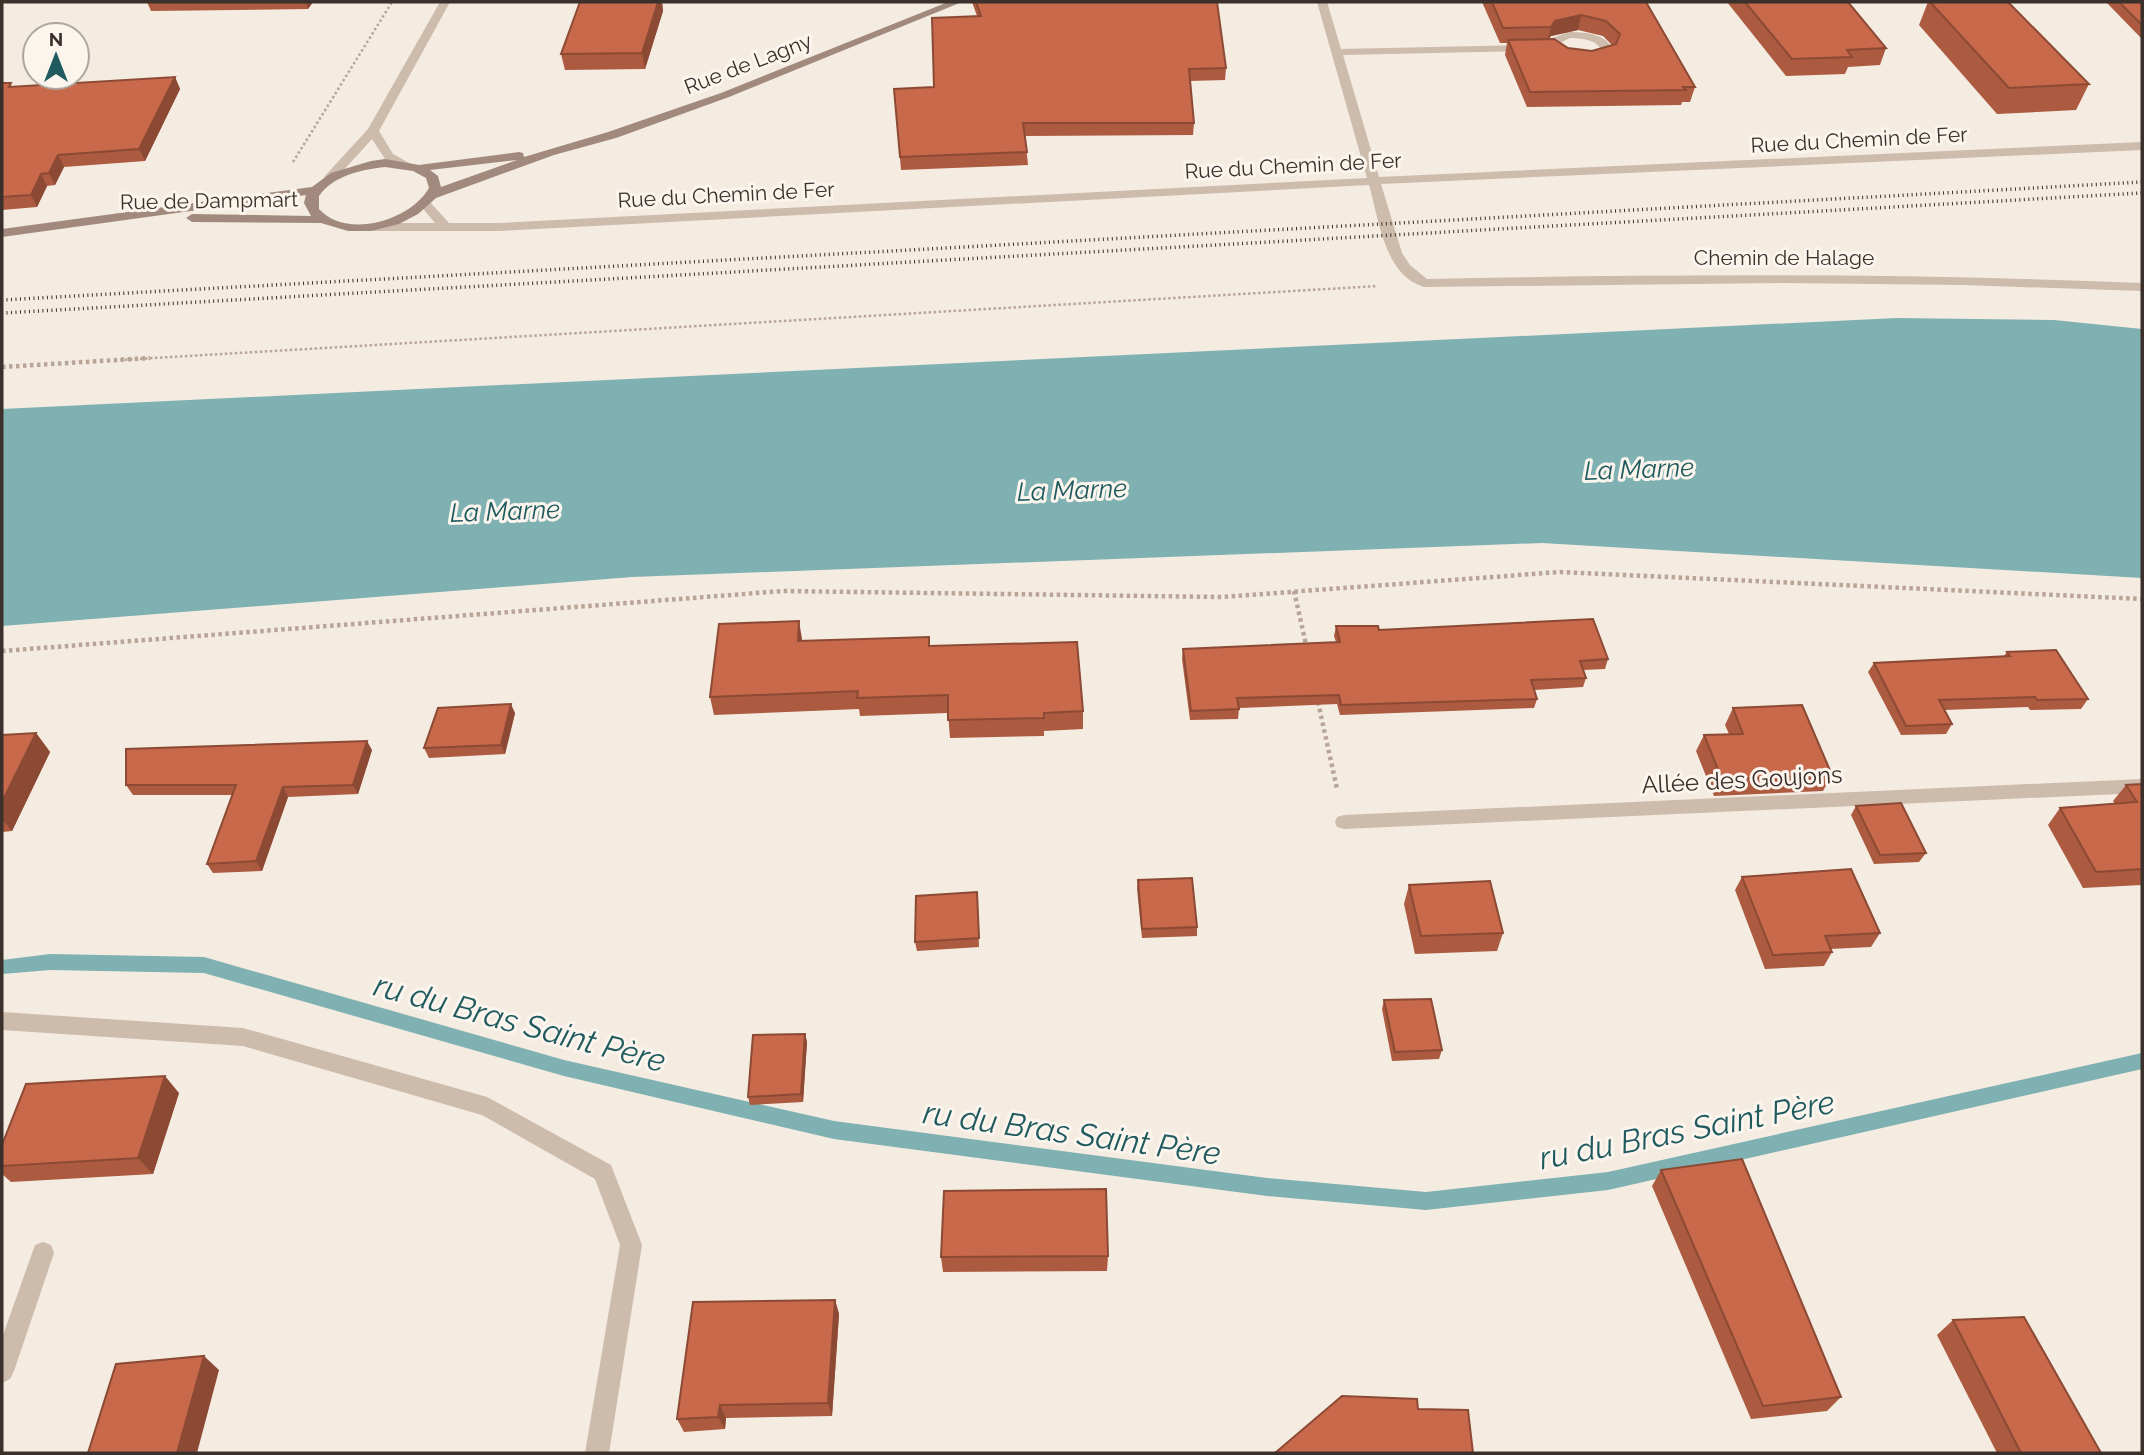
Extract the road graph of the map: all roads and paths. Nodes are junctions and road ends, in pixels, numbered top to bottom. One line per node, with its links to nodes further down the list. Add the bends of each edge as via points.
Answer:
1 (392, 2): 10 (path)
2 (445, 2): 7 (street)
3 (957, 2): 9 (street, Rue de Lagny, via 725,95)
4 (1322, 2): 6 (street)
5 (1554, 48): 6 (street)
6 (1337, 52): 14 (street)
7 (373, 131): 11 (street, via 390,156); 13 (street)
8 (2142, 146): 14 (street, Rue du Chemin de Fer)
9 (550, 152): 12 (street, Rue de Lagny); 16 (street, Rue de Lagny)
10 (292, 164)
11 (405, 164): 12 (street); 13 (street, via 365,166)
12 (420, 168): 16 (street, via 436,184)
13 (328, 180): 15 (street)
14 (1374, 181): 20 (street, Rue du Chemin de Fer); 22 (street, via 1395,253)
15 (316, 190): 17 (street, via 312,211); 18 (street, Rue de Dampmart)
16 (430, 200): 19 (street, Rue de Lagny, via 394,222); 20 (street)
17 (320, 219): 18 (street, Rue de Dampmart); 19 (street, Rue de Dampmart, via 334,226)
18 (98, 222): 21 (street, Rue de Dampmart)
19 (373, 227): 20 (street, Rue du Chemin de Fer)
20 (445, 227)
21 (2, 233)
22 (1424, 283): 23 (street, Chemin de Halage, via 1695,278 1999,280); 24 (path)
23 (2142, 287)
24 (2, 367)
25 (1294, 592): 26 (path, via 1560,572); 27 (path, via 1222,597 783,592); 28 (path)
26 (2142, 599)
27 (2, 651)
28 (1309, 659)
29 (1318, 700): 31 (path)
30 (2142, 786): 31 (street, Allée des Goujons)
31 (1344, 822)
32 (2, 1021): 35 (street, via 243,1037 487,1107 603,1172 631,1245)
33 (44, 1253): 34 (street)
34 (2, 1371)
35 (597, 1453)

